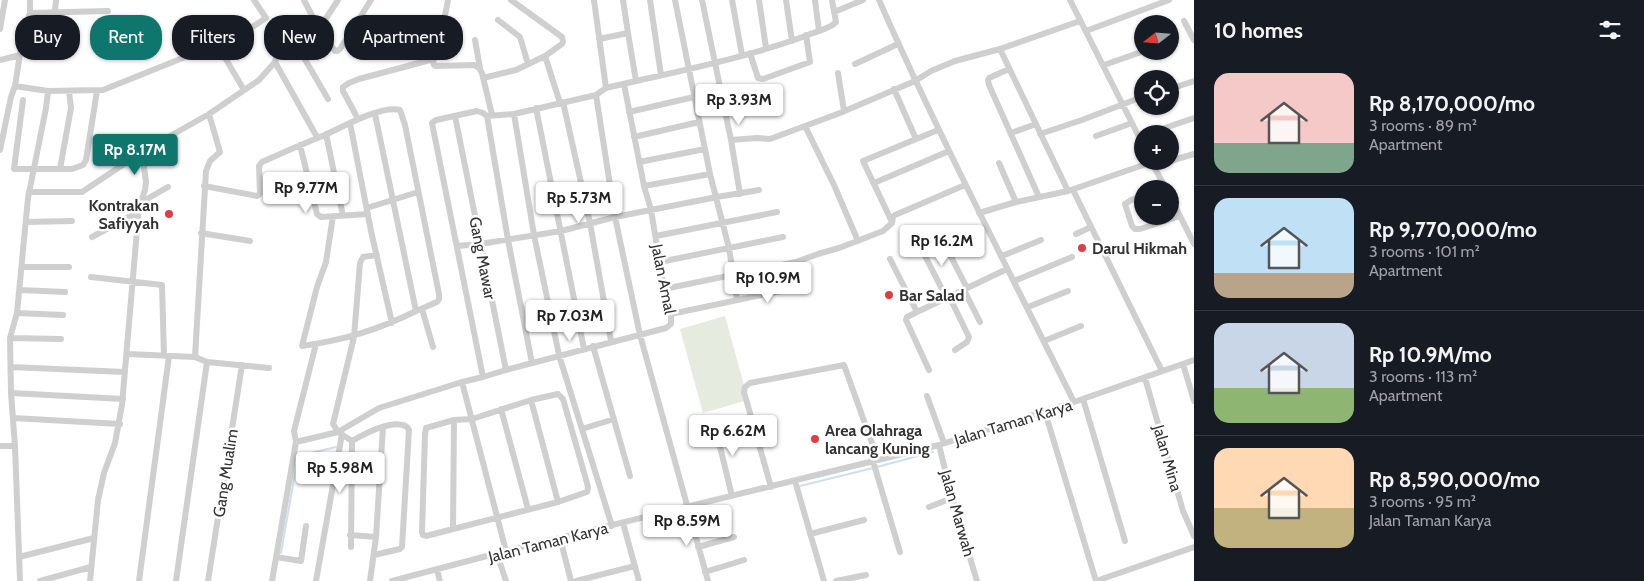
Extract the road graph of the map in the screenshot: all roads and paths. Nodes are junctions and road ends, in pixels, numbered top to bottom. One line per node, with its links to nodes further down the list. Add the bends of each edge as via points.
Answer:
1 (5, 0): 37 (street)
2 (30, 0): 26 (street)
3 (56, 0): 27 (street)
4 (254, 0): 36 (street, via 266,18)
5 (338, 0): 31 (street)
6 (371, 0): 49 (street, via 338,51)
7 (448, 0): 32 (street)
8 (511, 0): 9 (street); 54 (street, via 562,37 564,42)
9 (519, 0)
10 (594, 0): 42 (street)
11 (623, 0): 40 (street)
12 (650, 0): 71 (street)
13 (675, 0): 68 (street)
14 (702, 0): 63 (street)
15 (732, 0): 52 (street)
16 (759, 0): 47 (street)
17 (786, 0): 45 (street)
18 (815, 0): 38 (street)
19 (832, 0): 28 (street)
20 (863, 0): 28 (street)
21 (879, 0): 46 (street)
22 (1070, 0): 34 (street)
23 (1169, 0): 39 (street)
24 (306, 1): 30 (street)
25 (108, 11): 27 (street)
26 (30, 12): 27 (street); 29 (street)
27 (55, 12)
28 (834, 12): 38 (street, via 835,24)
29 (29, 15)
30 (312, 15)
31 (328, 15)
32 (445, 15)
33 (498, 20): 64 (street, via 520,37)
34 (1080, 21): 39 (street); 48 (street)
35 (1184, 21): 44 (street)
36 (254, 26)
37 (0, 29)
38 (819, 30): 41 (street)
39 (1086, 31): 66 (street)
40 (628, 33): 42 (street); 73 (street)
41 (806, 35): 45 (street); 50 (street, via 810,62 762,80 758,78)
42 (600, 39): 79 (street)
43 (475, 40): 67 (street)
44 (1194, 40)
45 (792, 41): 47 (street)
46 (898, 44): 65 (street); 74 (street)
47 (766, 48): 50 (street)
48 (1000, 49): 69 (street); 74 (street, via 955,61)
49 (334, 50)
50 (750, 53): 52 (street)
51 (1134, 54): 66 (street)
52 (742, 55): 63 (street)
53 (15, 56): 55 (street)
54 (545, 56): 64 (street); 90 (street)
55 (0, 60)
56 (19, 60): 78 (street)
57 (177, 60): 84 (street)
58 (226, 60): 81 (street)
59 (305, 60): 87 (street)
60 (430, 60): 101 (street, via 359,79 343,87)
61 (434, 60): 67 (street, via 436,66 474,65)
62 (275, 62): 81 (street, via 259,80); 115 (street)
63 (714, 62): 68 (street); 118 (street)
64 (528, 64): 72 (street)
65 (855, 64)
66 (1104, 65): 91 (street)
67 (480, 68): 72 (street)
68 (689, 68): 71 (street); 86 (street)
69 (1009, 69): 105 (street); 110 (street, via 992,76 988,82)
70 (838, 73): 93 (street)
71 (660, 75): 73 (street)
72 (483, 78): 99 (street)
73 (636, 81): 76 (street)
74 (915, 81): 80 (street); 109 (street)
75 (1194, 81): 77 (street)
76 (624, 84): 79 (street); 94 (street, Jalan Amal)
77 (1179, 85)
78 (14, 86): 82 (street); 113 (street)
79 (606, 88): 85 (street)
80 (894, 89): 93 (street); 117 (street)
81 (244, 90): 95 (street)
82 (48, 91): 83 (street); 130 (street)
83 (70, 91): 84 (street); 128 (street, via 71,108)
84 (97, 91): 128 (street, via 86,162 72,169)
85 (596, 94): 90 (street); 156 (street)
86 (694, 98): 94 (street); 102 (street)
87 (328, 99)
88 (23, 100): 130 (street, via 13,168)
89 (1134, 100): 91 (street)
90 (561, 103): 92 (street); 159 (street)
91 (1122, 104): 104 (street); 112 (street)
92 (536, 108): 97 (street); 164 (street)
93 (844, 111): 107 (street)
94 (629, 112): 116 (street, Jalan Amal)
95 (209, 114): 123 (street); 134 (street, via 220,152 208,164)
96 (375, 114): 101 (street); 140 (street, via 394,109 401,112); 145 (street)
97 (514, 114): 99 (street); 167 (street)
98 (455, 116): 99 (street, via 480,111); 177 (street, Gang Mawar); 179 (street, via 434,121 432,125)
99 (490, 116): 172 (street)
100 (1194, 118): 106 (street)
101 (358, 119): 103 (street)
102 (699, 122): 116 (street); 120 (street)
103 (350, 123): 111 (street); 149 (street)
104 (1132, 123): 108 (street); 114 (street)
105 (1036, 124): 110 (street); 112 (street)
106 (1173, 125)
107 (805, 126): 118 (street, via 770,139); 176 (street)
108 (1134, 126)
109 (938, 130): 117 (street); 122 (street)
110 (1011, 133): 143 (street)
111 (326, 134): 115 (street); 154 (street)
112 (1040, 134): 138 (street)
113 (1, 136): 121 (street)
114 (1096, 136)
115 (317, 137): 119 (street)
116 (634, 137): 126 (street, Jalan Amal)
117 (916, 139): 132 (street, via 863,161)
118 (731, 140): 141 (street)
119 (300, 145): 134 (street, via 260,164 260,194 257,196); 153 (street, via 316,210 321,217)
120 (705, 149): 126 (street); 131 (street)
121 (0, 150)
122 (949, 151): 132 (street); 133 (street)
123 (142, 152): 139 (street, via 82,192); 147 (street, via 146,190)
124 (1194, 154): 125 (street)
125 (1179, 158)
126 (639, 162): 135 (street, Jalan Amal)
127 (999, 163): 146 (street)
128 (60, 169): 130 (street)
129 (1134, 169): 138 (street)
130 (34, 170): 139 (street)
131 (710, 174): 135 (street); 142 (street)
132 (874, 183): 161 (street)
133 (965, 185): 152 (street); 161 (street, via 896,214)
134 (204, 186): 165 (street)
135 (644, 186): 148 (street, Jalan Amal)
136 (168, 187): 147 (street)
137 (759, 190): 141 (street)
138 (1070, 190): 143 (street); 163 (street)
139 (29, 192): 158 (street)
140 (418, 192): 145 (street); 203 (street, via 440,297 437,302)
141 (740, 194): 142 (street)
142 (717, 197): 148 (street); 160 (street)
143 (1039, 197): 146 (street)
144 (1134, 199): 162 (street, via 1125,204 1132,226 1140,229)
145 (392, 200): 149 (street); 203 (street)
146 (1016, 202): 152 (street)
147 (139, 204): 150 (street)
148 (651, 210): 156 (street); 169 (street, Jalan Amal)
149 (367, 211): 154 (street); 182 (street)
150 (138, 212): 170 (street); 193 (street)
151 (777, 212): 160 (street)
152 (979, 213): 183 (street)
153 (333, 216): 154 (street); 217 (street, via 326,262 302,346)
154 (343, 216)
155 (1180, 216): 168 (street)
156 (615, 217): 159 (street); 211 (street)
157 (72, 220): 158 (street)
158 (26, 222): 187 (street)
159 (590, 222): 164 (street); 216 (street)
160 (723, 223): 169 (street); 181 (street)
161 (892, 223): 176 (street)
162 (1152, 225)
163 (1091, 228): 166 (street); 235 (street)
164 (560, 231): 167 (street); 220 (street)
165 (201, 233): 175 (street); 225 (street)
166 (1076, 234)
167 (534, 235): 172 (street); 224 (street)
168 (1192, 235): 178 (street)
169 (656, 236): 186 (street, Jalan Amal)
170 (92, 237)
171 (783, 238): 181 (street)
172 (508, 240): 177 (street); 228 (street)
173 (942, 240): 196 (street)
174 (1041, 240): 183 (street)
175 (250, 241)
176 (858, 241): 190 (street, via 796,262)
177 (480, 244): 179 (street); 233 (street, Gang Mawar)
178 (1194, 244)
179 (457, 246): 237 (street)
180 (920, 246): 200 (street)
181 (729, 248): 186 (street); 190 (street)
182 (377, 255): 209 (street); 212 (street, via 363,257 360,263)
183 (1002, 256): 189 (street)
184 (1072, 257): 192 (street)
185 (890, 260): 204 (street)
186 (660, 262): 195 (street, Jalan Amal)
187 (22, 267): 188 (street); 197 (street)
188 (69, 267)
189 (1008, 269): 192 (street); 196 (street)
190 (733, 275): 195 (street); 201 (street)
191 (90, 277): 193 (street)
192 (1014, 281): 202 (street)
193 (132, 282): 222 (street); 223 (street, via 162,285)
194 (795, 288): 201 (street)
195 (664, 289): 206 (street, Jalan Amal)
196 (965, 289): 200 (street); 208 (street)
197 (20, 290): 199 (street); 205 (street)
198 (1068, 291): 202 (street)
199 (65, 292)
200 (948, 297): 204 (street); 221 (street, via 969,338)
201 (737, 299): 206 (street)
202 (1028, 307): 215 (street)
203 (419, 310): 209 (street); 219 (street)
204 (917, 312): 234 (street, via 907,316 906,320)
205 (17, 313): 207 (street); 213 (street)
206 (671, 314): 211 (street, Jalan Amal, via 672,322 668,327)
207 (63, 315)
208 (980, 322)
209 (392, 323): 212 (street)
210 (1081, 326): 215 (street)
211 (640, 335): 216 (street); 270 (street)
212 (354, 337): 217 (street); 257 (street, via 333,424)
213 (10, 338): 214 (street); 231 (street)
214 (61, 339)
215 (1044, 341): 246 (street)
216 (611, 342): 218 (street)
217 (316, 344): 259 (street, via 294,431)
218 (593, 346): 220 (street); 251 (street)
219 (433, 347)
220 (584, 349): 224 (street)
221 (955, 350)
222 (126, 354): 223 (street); 236 (street)
223 (166, 356): 225 (street); 305 (street)
224 (559, 356): 228 (street); 256 (street)
225 (195, 357): 227 (street)
226 (1194, 360): 229 (street, Jalan Taman Karya)
227 (207, 362): 230 (street); 306 (street)
228 (532, 363): 233 (street)
229 (1183, 364): 235 (street, Jalan Taman Karya); 245 (street)
230 (242, 365): 232 (street); 307 (street, Gang Mualim)
231 (11, 367): 236 (street); 240 (street)
232 (269, 368)
233 (506, 370): 237 (street)
234 (929, 370)
235 (1162, 371): 238 (street, Jalan Taman Karya)
236 (124, 372): 242 (street)
237 (482, 374): 239 (street)
238 (1145, 378): 243 (street, Jalan Taman Karya); 281 (street, Jalan Mina, via 1183,511)
239 (462, 382): 250 (street); 257 (street, via 379,408)
240 (11, 393): 242 (street); 249 (street)
241 (926, 396): 260 (street, Jalan Marwah)
242 (123, 399): 254 (street)
243 (1083, 399): 246 (street, Jalan Taman Karya); 286 (street)
244 (531, 400): 247 (street); 269 (street); 269 (street, via 558,394 563,398 587,484 586,493)
245 (1194, 401)
246 (1074, 402): 248 (street, Jalan Taman Karya)
247 (501, 409): 250 (street); 272 (street)
248 (1045, 412): 260 (street, Jalan Taman Karya); 321 (street)
249 (13, 418): 254 (street); 262 (street)
250 (472, 419): 252 (street); 273 (street)
251 (614, 419): 256 (street); 264 (street)
252 (454, 420): 278 (street); 278 (street, via 425,429 422,533 426,536)
253 (714, 422): 267 (street)
254 (120, 424): 284 (street, via 104,473)
255 (383, 427): 258 (street); 282 (street); 293 (street, via 400,424 406,425 408,430 403,545 400,549)
256 (582, 429): 277 (street)
257 (340, 433): 258 (street); 259 (street); 309 (street)
258 (352, 441): 280 (street)
259 (296, 442): 295 (street)
260 (941, 444): 263 (street, Jalan Taman Karya); 268 (street, Jalan Marwah)
261 (0, 446): 262 (street)
262 (15, 446): 294 (street)
263 (876, 461): 265 (street, Jalan Taman Karya); 266 (street, via 844,365 750,384 744,392); 291 (street)
264 (630, 476)
265 (795, 481): 266 (street, Jalan Taman Karya); 279 (street)
266 (771, 487): 267 (street, Jalan Taman Karya)
267 (732, 496): 270 (street, Jalan Taman Karya)
268 (952, 498): 271 (street); 320 (street, Jalan Marwah)
269 (558, 502): 272 (street)
270 (687, 507): 275 (street, Jalan Taman Karya); 288 (street)
271 (929, 507)
272 (528, 509): 273 (street)
273 (497, 517): 278 (street); 290 (street)
274 (864, 520): 279 (street)
275 (623, 523): 277 (street, Jalan Taman Karya); 297 (street)
276 (306, 526): 295 (street, via 301,561)
277 (612, 526): 285 (street, Jalan Taman Karya)
278 (453, 529)
279 (810, 534): 318 (street)
280 (350, 535): 282 (street); 287 (street)
281 (1194, 536)
282 (376, 537): 293 (street)
283 (734, 537): 288 (street)
284 (94, 538): 294 (street); 298 (street)
285 (560, 538): 290 (street, Jalan Taman Karya); 314 (street)
286 (1125, 541)
287 (351, 547)
288 (698, 547): 300 (street)
289 (1194, 547): 321 (street)
290 (506, 551): 292 (street, Jalan Taman Karya)
291 (900, 552)
292 (497, 554): 299 (street, Jalan Taman Karya); 313 (street)
293 (374, 555): 310 (street)
294 (19, 557): 302 (street)
295 (276, 557): 308 (street)
296 (744, 560): 300 (street)
297 (635, 566): 315 (street); 316 (street)
298 (91, 568): 303 (street); 304 (street)
299 (437, 570): 311 (street, Jalan Taman Karya); 312 (street)
300 (706, 572): 317 (street)
301 (866, 575): 319 (street)
302 (20, 581)
303 (40, 581)
304 (90, 581)
305 (138, 581)
306 (176, 581)
307 (208, 581)
308 (272, 581)
309 (316, 581)
310 (370, 581)
311 (392, 581)
312 (440, 581)
313 (506, 581)
314 (571, 581)
315 (576, 581)
316 (639, 581)
317 (708, 581)
318 (824, 581)
319 (836, 581)
320 (977, 581)
321 (1096, 581)

